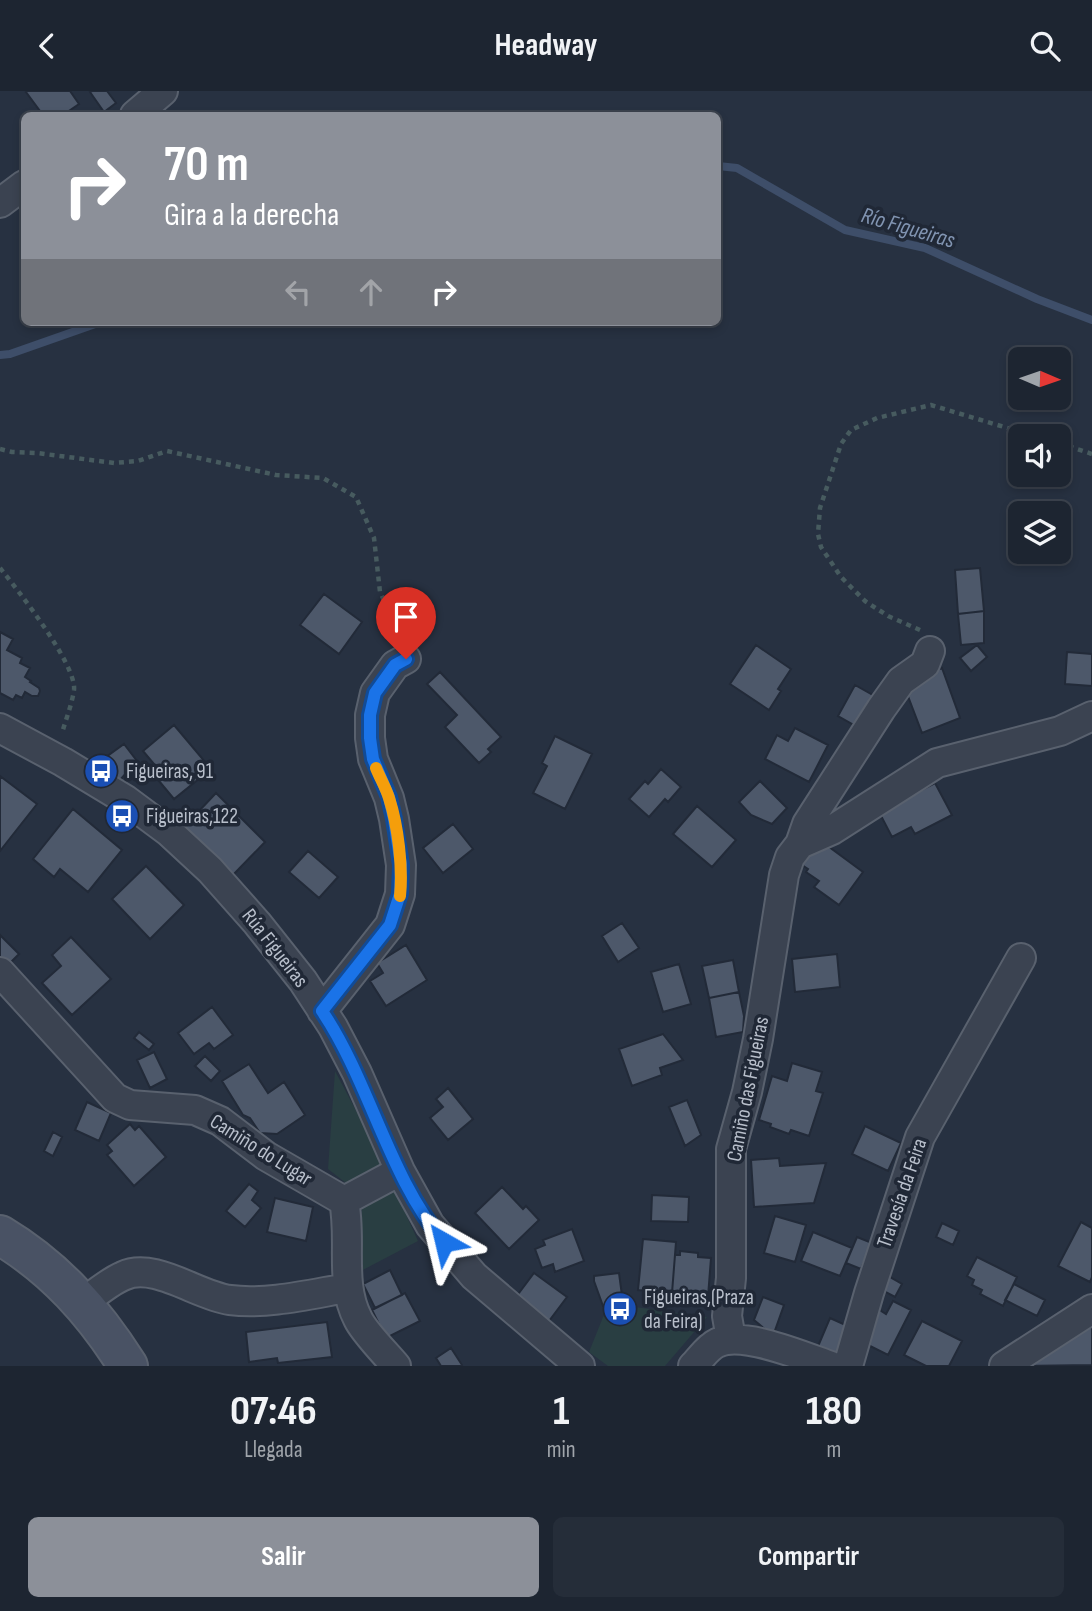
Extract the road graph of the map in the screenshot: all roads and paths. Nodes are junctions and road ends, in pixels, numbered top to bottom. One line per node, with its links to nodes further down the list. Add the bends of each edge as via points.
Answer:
1 (163, 91): 2 (street)
2 (138, 112)
3 (21, 187): 4 (street)
4 (0, 203)
5 (1008, 428): 10 (path, via 931,405 877,418 851,430 841,444 820,508 821,547 865,601 922,631)
6 (1071, 447): 8 (path)
7 (0, 449): 11 (path, via 114,463 167,451 276,475 323,478 356,497 374,538 380,592)
8 (1092, 454)
9 (0, 568): 14 (path, via 42,622 75,688)
10 (930, 651): 15 (street, Camiño das Figueiras, via 925,664 901,681 881,709 807,824)
11 (406, 659): 18 (street, via 395,665 375,693 370,715 373,759 394,819 400,894 390,925)
12 (1092, 716): 15 (street, via 1060,731 937,763 832,830)
13 (0, 728): 14 (street, Rúa Figueiras)
14 (54, 757): 18 (street, Rúa Figueiras, via 170,832 257,923)
15 (800, 844): 25 (street, Camiño das Figueiras, via 784,875 758,1039 732,1149 732,1278 727,1316)
16 (1021, 958): 31 (street, Travesía da Feira, via 920,1137)
17 (0, 972): 20 (street, Camiño do Lugar, via 115,1098 130,1105 195,1110 220,1121 266,1156)
18 (322, 1011): 19 (street, Rúa Figueiras, via 357,1073)
19 (400, 1171): 20 (street); 28 (street, Rúa Figueiras, via 430,1225 474,1276)
20 (344, 1201): 22 (street)
21 (0, 1235): 23 (main road, via 37,1259)
22 (348, 1288): 23 (street, via 288,1298 232,1300 142,1271 124,1275); 27 (street, via 358,1321)
23 (83, 1303): 26 (main road)
24 (1092, 1309): 32 (street)
25 (731, 1339): 29 (street, via 717,1343); 30 (street, via 755,1341)
26 (128, 1366)
27 (396, 1366)
28 (580, 1366)
29 (693, 1366)
30 (831, 1366)
31 (848, 1366)
32 (1004, 1366)

